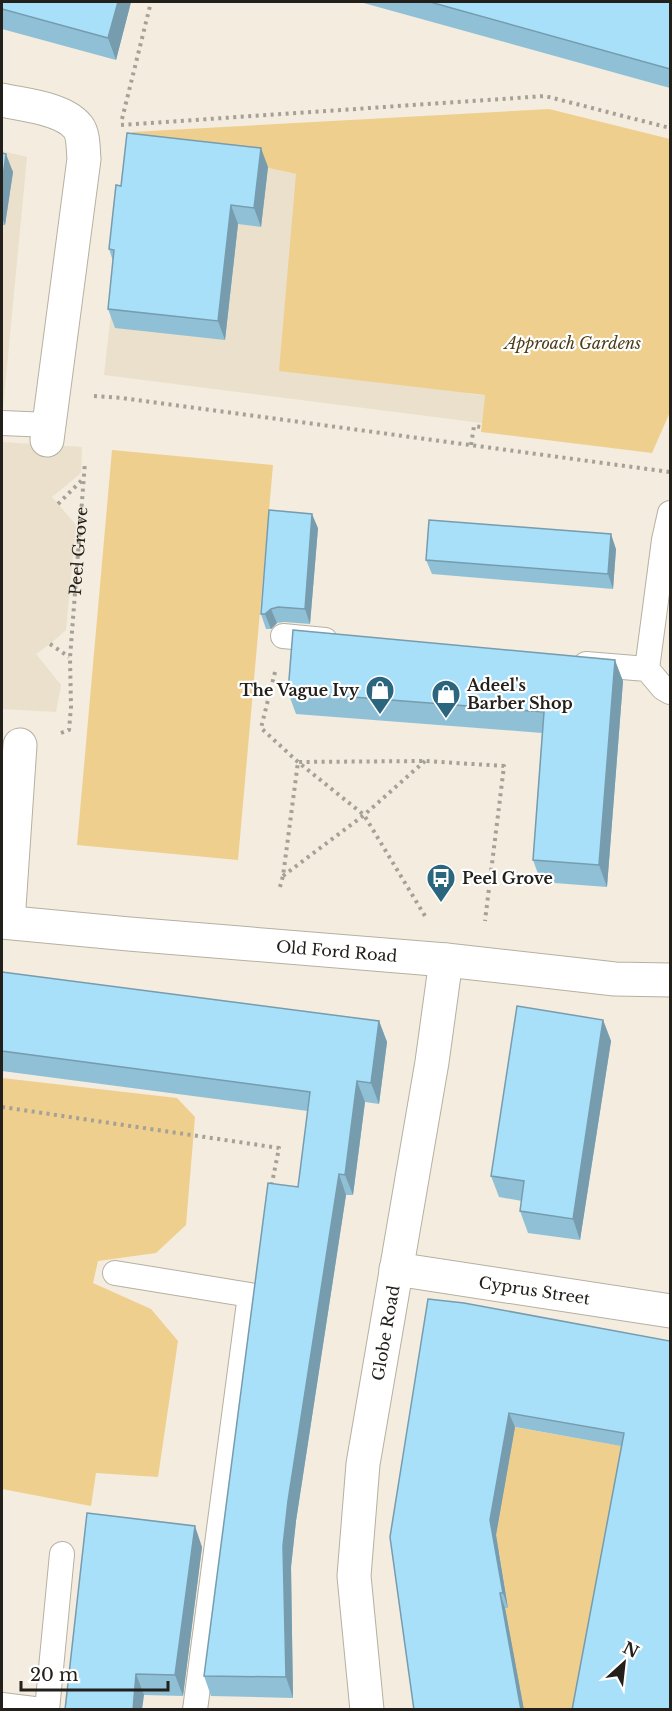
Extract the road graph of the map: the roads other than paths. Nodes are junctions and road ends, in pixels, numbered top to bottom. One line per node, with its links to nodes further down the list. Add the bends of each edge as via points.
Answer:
1 (2, 100): 3 (street, via 51,110 65,117 79,127 83,142 84,159)
2 (2, 423): 3 (lane)
3 (48, 432)
4 (670, 513): 8 (lane)
5 (283, 636): 6 (lane)
6 (342, 642)
7 (565, 662): 8 (lane)
8 (647, 669): 9 (lane)
9 (670, 692)
10 (20, 745): 11 (street)
11 (5, 922): 12 (street, Old Ford Road)
12 (446, 960): 13 (street, Old Ford Road, via 615,979); 14 (street, Globe Road)
13 (670, 980)
14 (396, 1269): 16 (street, Cyprus Street); 22 (street, Globe Road, via 363,1464 354,1576)
15 (115, 1273): 21 (lane, via 250,1294)
16 (670, 1311)
17 (62, 1554): 20 (lane)
18 (2, 1705): 19 (lane)
19 (42, 1710)
20 (47, 1710)
21 (195, 1710)
22 (367, 1710)

